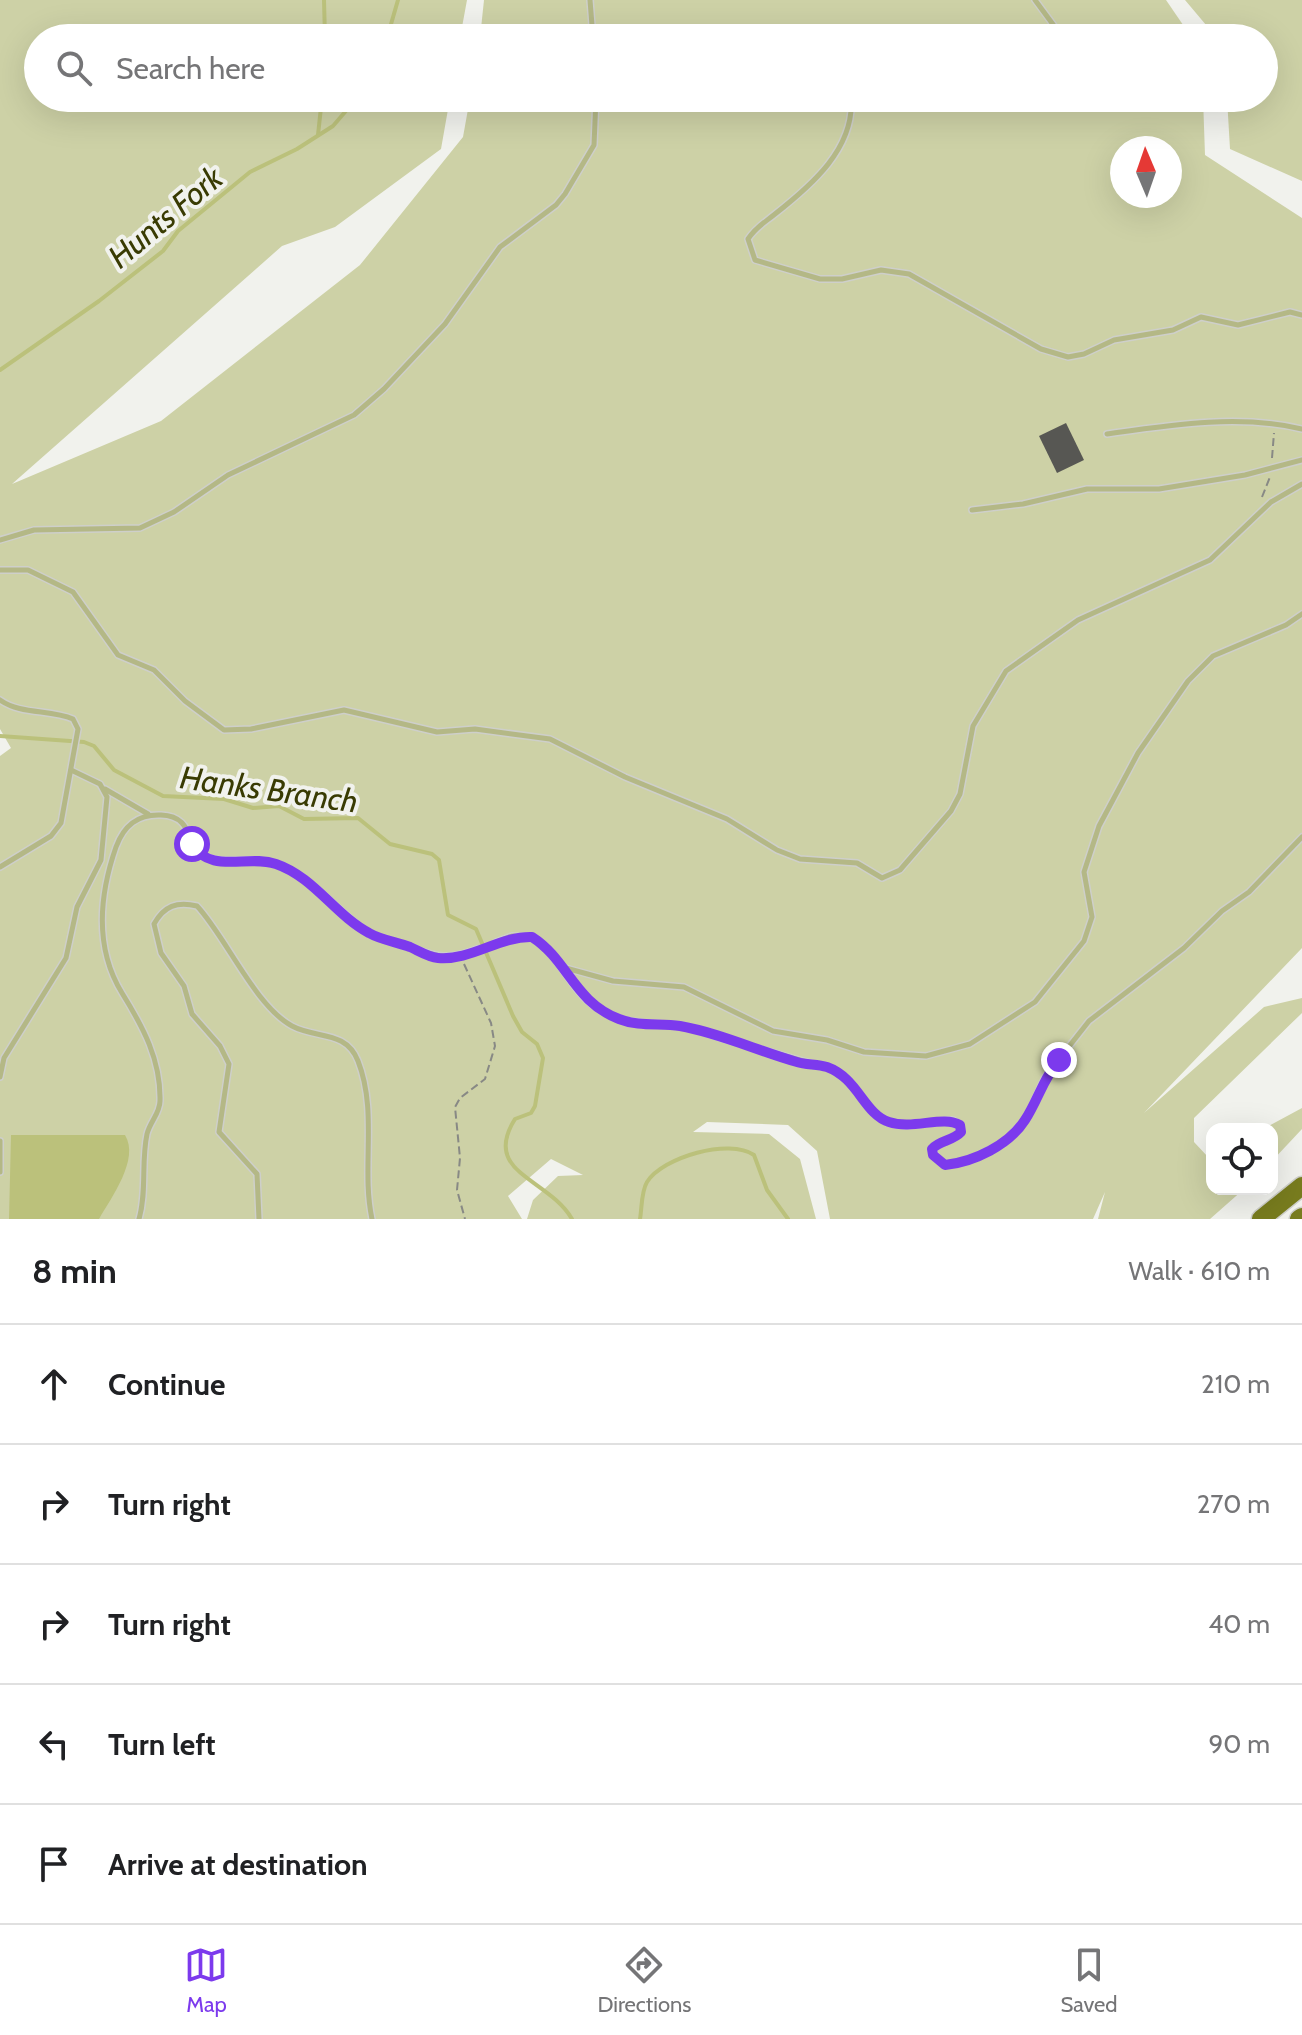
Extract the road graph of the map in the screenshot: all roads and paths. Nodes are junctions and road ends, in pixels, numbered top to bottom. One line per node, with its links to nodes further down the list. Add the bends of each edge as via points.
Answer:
1 (590, 0): 3 (lane)
2 (1035, 0): 4 (lane)
3 (592, 24)
4 (1053, 24)
5 (595, 112): 13 (lane, via 594,145 565,194 500,247 445,324 354,415 228,475 140,528 34,530)
6 (850, 112): 7 (lane, via 848,135 838,153 748,239 755,260 820,279 881,270 909,274 1041,349 1068,357 1114,340 1173,330 1201,317 1238,325 1290,312)
7 (1302, 315)
8 (1302, 429): 9 (lane, via 1275,422 1203,423)
9 (1107, 434)
10 (1302, 460): 12 (lane, via 1159,489 1087,489)
11 (1302, 484): 14 (lane, via 1271,502 1210,560 1078,620 1006,671 973,726 960,794 951,811 900,870 882,878 857,863 800,859 777,850 727,819 550,739 475,729 437,732 344,710 224,730 154,670 118,655 73,592 28,570)
12 (972, 510)
13 (0, 540)
14 (0, 570)
15 (1302, 614): 25 (lane, via 1213,656 1188,681 1138,753 1099,826 1084,872 1092,917 1084,941 1035,1002 970,1044 926,1056 864,1052 773,1031 684,987 613,981)
16 (0, 700): 17 (lane, via 73,719 78,729)
17 (71, 770): 18 (lane); 21 (lane, via 61,823 51,836)
18 (105, 789): 19 (lane); 26 (lane, via 101,860 77,907 66,958 4,1058)
19 (148, 814): 24 (lane, via 171,815 185,823 199,855 213,861 260,860 295,873 370,934 434,958); 30 (lane, via 120,836 101,926 110,968 146,1030 159,1080 161,1101 147,1136)
20 (1302, 837): 25 (lane, via 1249,892 1089,1021 1045,1077 1026,1119 1004,1142 956,1164 945,1165 932,1149 961,1132 953,1120 922,1125 888,1122 850,1080 827,1067 677,1025 618,1019 579,992)
21 (0, 867)
22 (496, 942): 25 (lane, via 532,937)
23 (477, 949): 24 (lane)
24 (462, 955): 33 (path, via 491,1023 495,1046 485,1079 455,1107 457,1190)
25 (561, 966)
26 (0, 1077)
27 (0, 1141): 28 (lane)
28 (0, 1172)
29 (1302, 1186): 34 (highway)
30 (139, 1219)
31 (259, 1219): 32 (lane, via 257,1174 219,1132 229,1064 192,1014 184,986 154,935 154,924 169,906 197,906 274,1011 292,1026 327,1034 349,1047 362,1075 370,1134 366,1195)
32 (372, 1219)
33 (465, 1219)
34 (1261, 1219)

